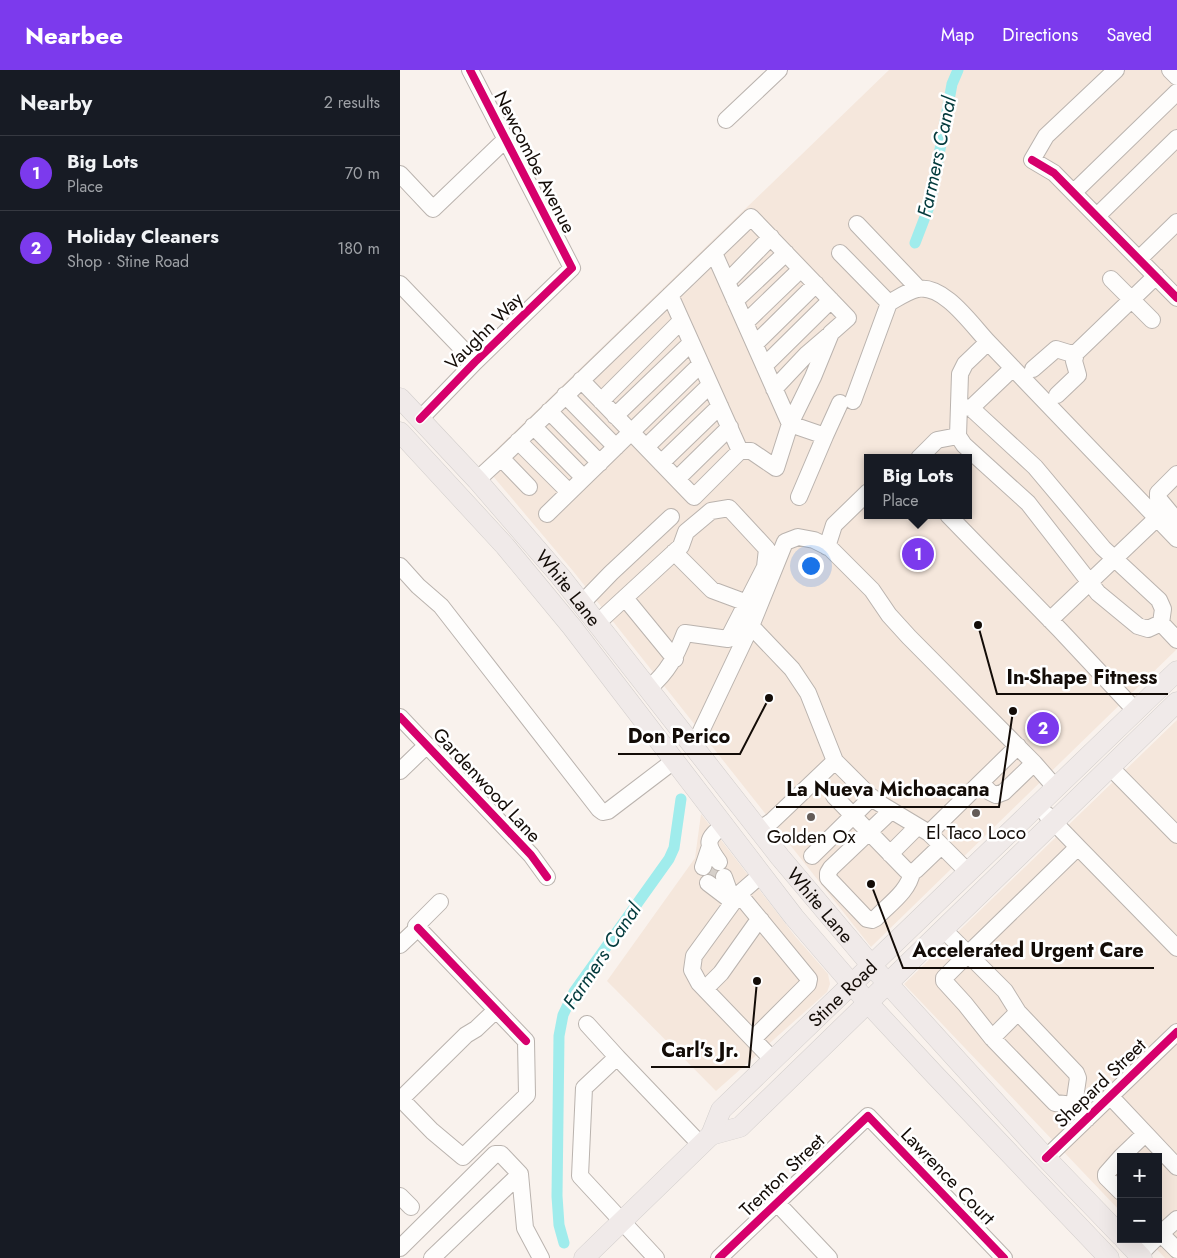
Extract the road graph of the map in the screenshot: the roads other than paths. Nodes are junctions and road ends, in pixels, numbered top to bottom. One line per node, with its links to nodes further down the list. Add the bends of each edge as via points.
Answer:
1 (470, 70): 9 (street, Newcombe Avenue)
2 (779, 70): 7 (street)
3 (1116, 70): 11 (street, via 1046,136 1032,160 1054,173)
4 (1170, 70): 5 (street)
5 (1177, 77)
6 (1177, 92): 11 (street)
7 (726, 120)
8 (1177, 138): 12 (street)
9 (506, 139): 10 (street, via 433,209); 21 (street, Newcombe Avenue)
10 (400, 174)
11 (1074, 192): 12 (street)
12 (1097, 216): 20 (street)
13 (1177, 222): 20 (street)
14 (856, 224): 27 (street)
15 (1177, 237): 20 (street)
16 (771, 238): 17 (street, via 751,217); 18 (street); 24 (street)
17 (714, 253): 24 (street); 28 (street)
18 (786, 253): 22 (street); 32 (street)
19 (840, 253): 33 (street)
20 (1147, 267): 29 (street); 30 (street)
21 (572, 268): 42 (street, Vaughn Way)
22 (801, 269): 26 (street); 36 (street)
23 (1111, 279): 30 (street)
24 (726, 282): 32 (street)
25 (400, 284): 42 (street)
26 (816, 284): 31 (street); 40 (street)
27 (919, 289): 33 (street, via 902,294); 38 (street, via 932,290 947,298)
28 (670, 295): 35 (street); 47 (street)
29 (1177, 298)
30 (1131, 299): 34 (street); 41 (street)
31 (831, 300): 37 (street, via 848,318); 44 (street)
32 (735, 301): 36 (street)
33 (889, 303): 64 (street, via 846,402)
34 (1152, 320)
35 (681, 321): 39 (street); 53 (street)
36 (745, 323): 40 (street)
37 (831, 333): 49 (street, via 806,354); 60 (street)
38 (988, 342): 45 (street); 55 (street, via 965,364 960,374)
39 (691, 343): 43 (street); 58 (street)
40 (754, 344): 44 (street)
41 (1076, 353): 46 (street, via 1056,348); 51 (street, via 1074,361 1078,375)
42 (475, 362): 59 (street, Vaughn Way)
43 (701, 364): 48 (street); 63 (street)
44 (764, 366): 49 (street)
45 (1013, 368): 55 (street); 86 (street)
46 (1033, 369)
47 (581, 380): 50 (street); 53 (street)
48 (710, 385): 54 (street); 69 (street)
49 (774, 389): 60 (street)
50 (565, 395): 56 (street); 68 (street)
51 (1057, 395)
52 (400, 398): 59 (main road, White Lane)
53 (601, 401): 58 (street)
54 (720, 406): 62 (street); 74 (street)
55 (965, 407): 65 (street); 93 (street, via 1035,467)
56 (549, 410): 61 (street); 73 (street)
57 (400, 413): 59 (main road)
58 (615, 416): 63 (street)
59 (420, 419): 78 (main road, White Lane)
60 (790, 424): 64 (street); 70 (street, via 776,468 751,451)
61 (533, 426): 67 (street); 76 (street)
62 (730, 427): 70 (street); 77 (street)
63 (631, 432): 68 (street); 69 (street)
64 (826, 436): 82 (street)
65 (958, 436): 71 (street, via 937,440); 95 (street, via 1028,503)
66 (402, 437): 83 (main road, via 418,434 424,438 483,501); 90 (main road, White Lane)
67 (518, 441): 72 (street); 80 (street)
68 (616, 447): 73 (street)
69 (646, 447): 74 (street)
70 (740, 451): 77 (street, via 694,497)
71 (923, 454)
72 (501, 458): 78 (street); 79 (street)
73 (600, 463): 76 (street)
74 (661, 463): 77 (street)
75 (1177, 474): 88 (street, via 1158,493 1158,498)
76 (584, 478): 80 (street)
77 (677, 479)
78 (477, 480): 83 (main road, White Lane)
79 (529, 487)
80 (569, 492): 84 (street)
81 (864, 496): 91 (street, via 834,524)
82 (798, 497)
83 (506, 513): 97 (main road, White Lane)
84 (547, 514)
85 (671, 518): 97 (street)
86 (1156, 518): 89 (street); 93 (street)
87 (952, 519): 100 (street)
88 (1177, 521)
89 (1177, 539)
90 (505, 546): 99 (main road, via 532,561 576,614 584,620); 113 (main road, White Lane)
91 (827, 547): 102 (street, via 798,537 785,542); 112 (street, via 872,590 909,637)
92 (674, 552): 96 (street); 98 (street, via 712,590); 98 (street, via 686,532 711,511 729,508 767,549 765,567)
93 (1114, 559): 95 (street); 101 (street, via 1159,600 1163,609)
94 (400, 566): 113 (street, via 441,606 603,812)
95 (1090, 583): 100 (street); 101 (street, via 1138,626 1148,629)
96 (625, 598): 99 (street); 104 (street)
97 (582, 603): 99 (main road, White Lane)
98 (747, 603): 104 (street, via 728,639 685,634)
99 (596, 620): 106 (main road, White Lane)
100 (1050, 620): 108 (street)
101 (1161, 623): 103 (street)
102 (751, 626): 111 (street); 114 (street, via 792,668 808,693)
103 (1177, 640)
104 (675, 659): 106 (street)
105 (1177, 671): 108 (main road, Stine Road)
106 (649, 688): 111 (main road, White Lane)
107 (1176, 696): 116 (main road, Stine Road)
108 (1135, 710): 119 (main road, Stine Road)
109 (400, 717): 110 (street, Gardenwood Lane)
110 (427, 745): 117 (street); 137 (street, Gardenwood Lane, via 531,855)
111 (694, 746): 126 (main road, White Lane)
112 (1018, 746): 115 (street); 118 (street)
113 (676, 761): 125 (main road, White Lane); 126 (main road, via 700,774 741,827 750,831)
114 (835, 762): 121 (street); 126 (street)
115 (1034, 763): 118 (street, via 1004,792 996,795); 119 (street)
116 (1110, 766): 124 (main road, Stine Road); 129 (street)
117 (400, 771)
118 (980, 783): 127 (street)
119 (1055, 787): 124 (main road, via 1056,799); 135 (main road, Stine Road)
120 (834, 796): 123 (street)
121 (872, 797): 122 (street); 123 (street)
122 (891, 811): 127 (street); 128 (street)
123 (853, 815): 128 (street); 133 (street)
124 (1050, 818): 131 (street); 142 (main road, Stine Road)
125 (724, 825): 136 (main road, White Lane); 138 (street, via 709,839 713,869)
126 (760, 830): 146 (main road, White Lane)
127 (923, 830): 130 (street); 132 (street)
128 (869, 832): 132 (street); 134 (street, via 828,873 828,878 867,918 872,920 882,912 907,886)
129 (1177, 835)
130 (942, 846): 134 (street); 135 (street)
131 (1078, 847): 144 (street); 145 (street)
132 (890, 854): 134 (street)
133 (812, 856)
134 (912, 872)
135 (968, 872): 146 (main road, Stine Road)
136 (762, 874): 138 (street); 147 (main road, White Lane)
137 (547, 877)
138 (736, 898): 140 (street); 149 (street, via 694,956 692,970)
139 (440, 902): 141 (street, via 416,926)
140 (761, 920): 149 (street, via 722,973); 156 (street, via 809,979 808,984)
141 (418, 928): 143 (street); 151 (street)
142 (944, 930): 145 (street); 148 (main road, Stine Road)
143 (400, 946)
144 (1177, 948)
145 (968, 954): 152 (street, via 1004,991); 155 (street, via 943,980)
146 (871, 965): 147 (main road, Stine Road); 148 (main road, White Lane)
147 (852, 984): 150 (main road, White Lane); 158 (main road, Stine Road)
148 (888, 984): 150 (main road, Stine Road); 168 (main road, White Lane)
149 (705, 989): 156 (street)
150 (868, 1003): 163 (main road, White Lane); 166 (main road, Stine Road, via 740,1127)
151 (496, 1010): 160 (street); 160 (street, via 526,1041 527,1095 463,1156)
152 (1018, 1012): 155 (street); 161 (street, via 1078,1076)
153 (587, 1024): 157 (street)
154 (1177, 1032): 159 (street, Shepard Street)
155 (992, 1038): 161 (street, via 1055,1103)
156 (753, 1039): 158 (street)
157 (617, 1057): 166 (street); 175 (street, via 584,1088 580,1176)
158 (773, 1060): 166 (main road, Stine Road, via 721,1110)
159 (1110, 1096): 164 (street, Shepard Street); 165 (street)
160 (400, 1099)
161 (1074, 1105): 164 (street)
162 (868, 1116): 173 (street, Trenton Street); 190 (street, Lawrence Court)
163 (974, 1116): 168 (main road, via 1031,1158 1037,1161); 191 (main road, White Lane)
164 (1087, 1118): 168 (street, Shepard Street)
165 (1145, 1134): 167 (street); 170 (street)
166 (706, 1140): 175 (main road, Stine Road)
167 (1125, 1153)
168 (1046, 1158): 177 (main road, White Lane)
169 (1117, 1162): 172 (street, via 1106,1177)
170 (1177, 1167)
171 (520, 1174): 181 (street, via 504,1156 495,1154); 184 (street); 185 (street, via 525,1228)
172 (1117, 1188)
173 (777, 1203): 188 (street, Trenton Street); 189 (street)
174 (1177, 1218): 176 (street)
175 (623, 1221): 186 (main road, Stine Road); 187 (street)
176 (1162, 1231)
177 (1117, 1232)
178 (1162, 1238): 182 (street)
179 (1128, 1243): 183 (main road)
180 (1151, 1243): 183 (street)
181 (400, 1248)
182 (1177, 1250)
183 (1140, 1257)
184 (432, 1258)
185 (541, 1258)
186 (584, 1258)
187 (656, 1258)
188 (719, 1258)
189 (829, 1258)
190 (1004, 1258)
191 (1109, 1258)

